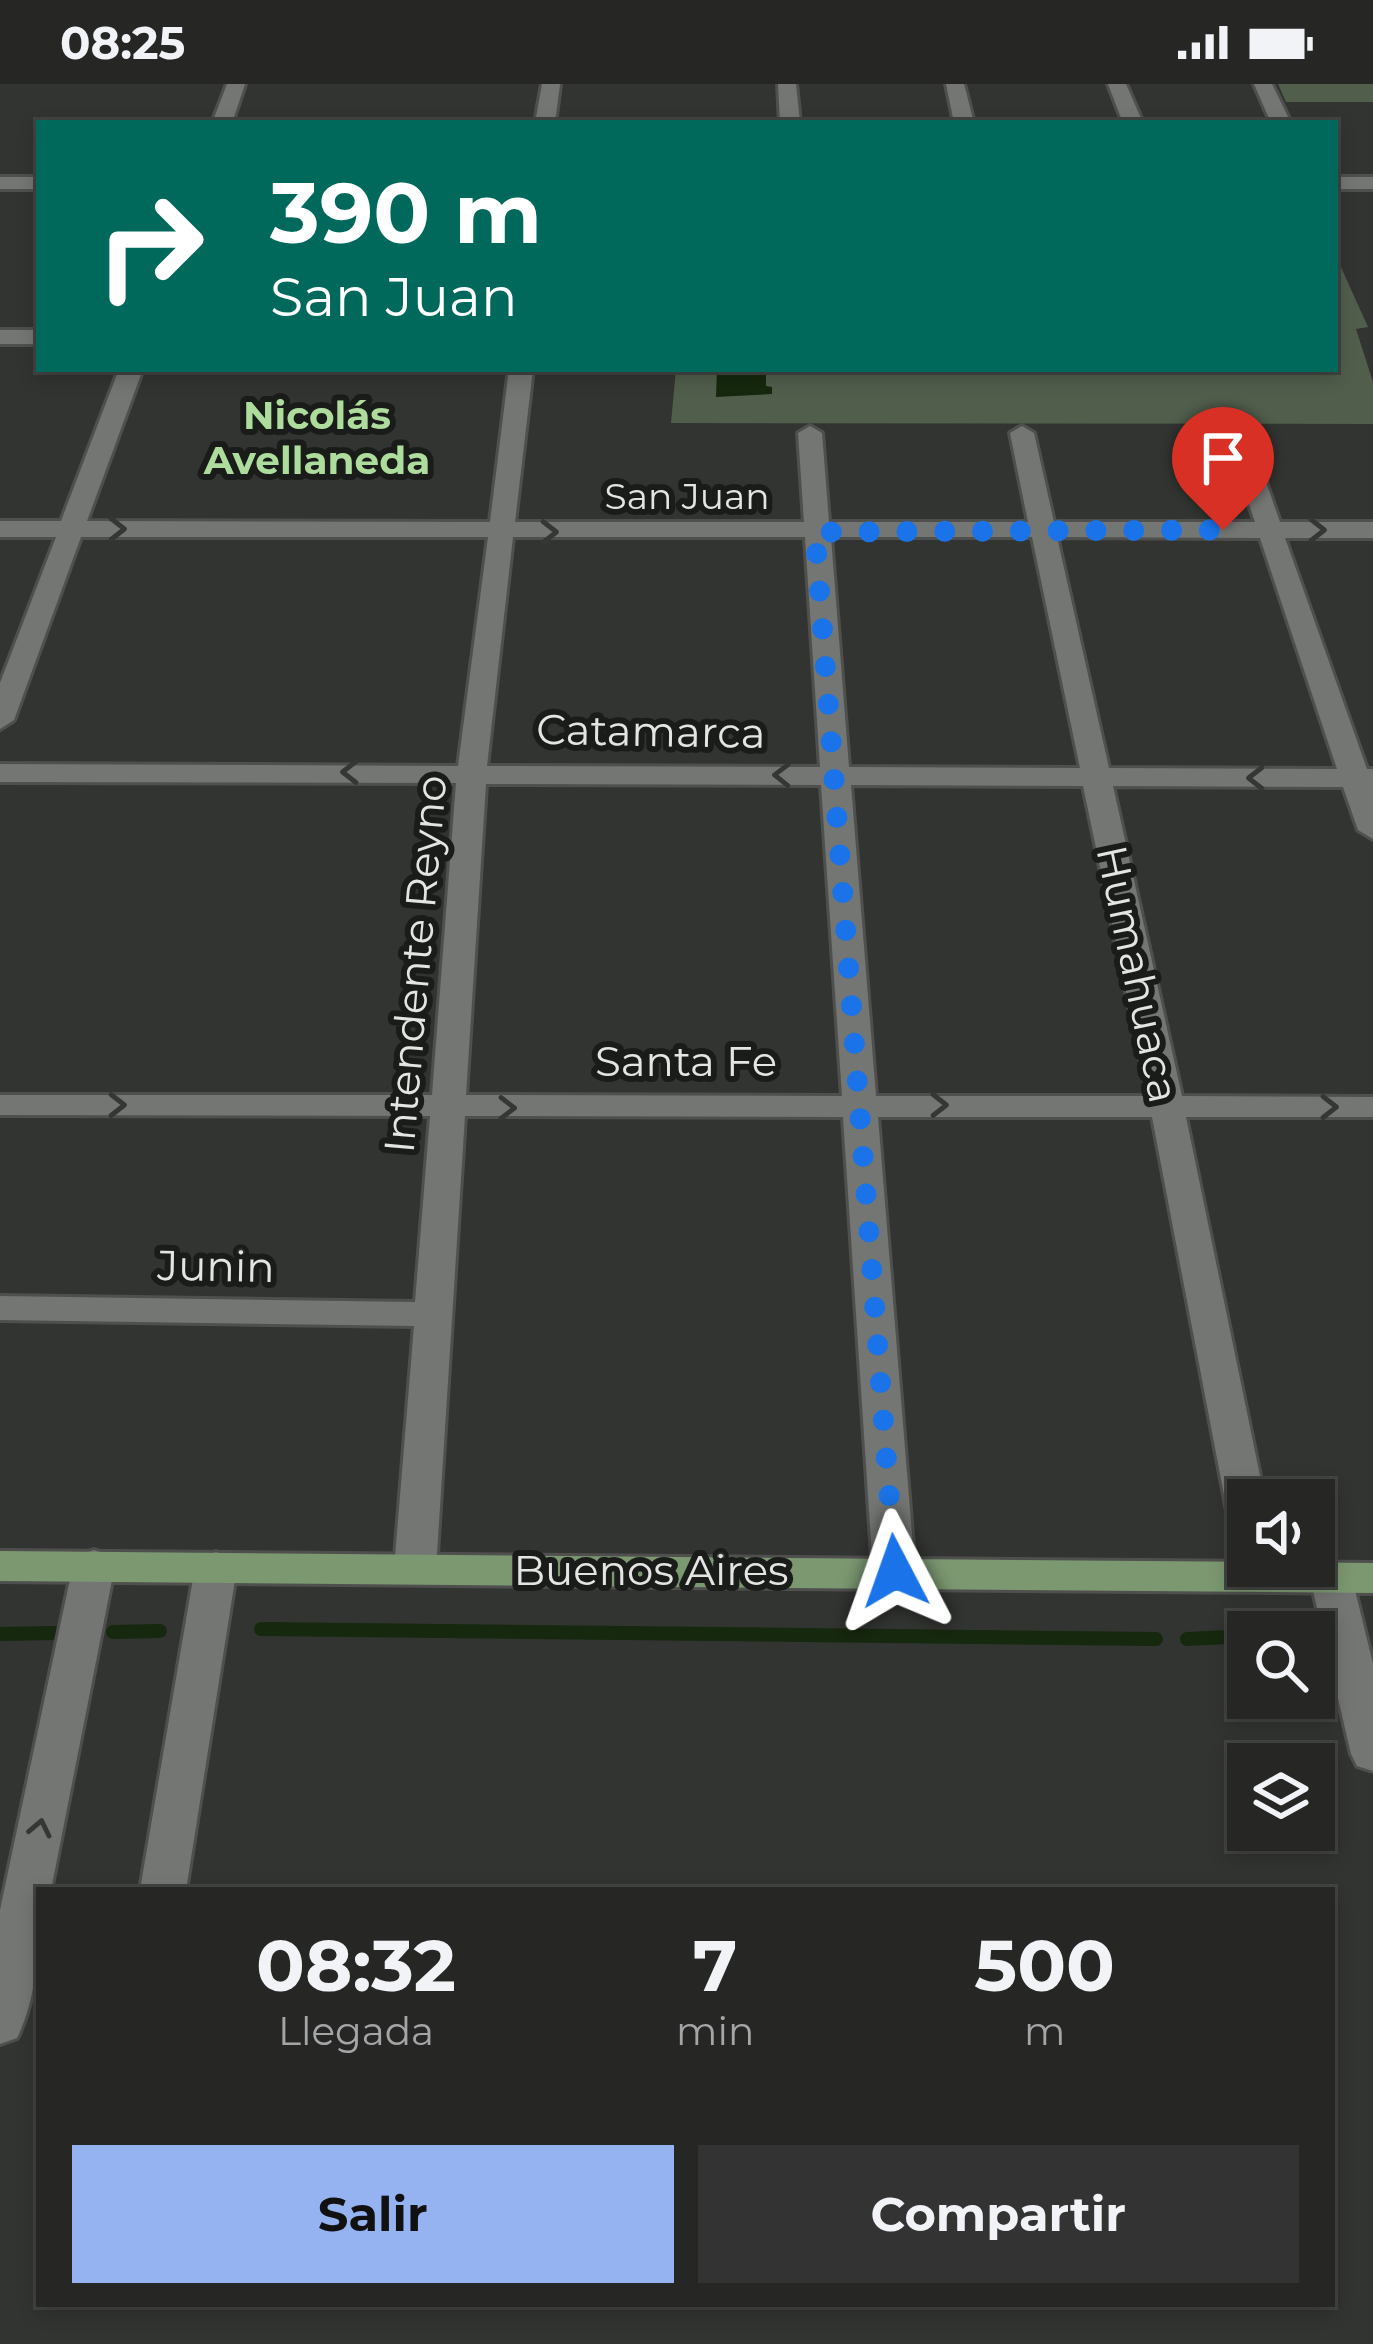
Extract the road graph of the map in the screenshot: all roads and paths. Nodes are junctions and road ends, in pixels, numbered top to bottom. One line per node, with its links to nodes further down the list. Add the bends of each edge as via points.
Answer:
1 (236, 84): 7 (street)
2 (551, 84): 8 (street)
3 (787, 84): 9 (street)
4 (955, 84): 10 (street)
5 (1117, 84): 11 (street)
6 (1263, 84): 12 (street)
7 (223, 120)
8 (545, 120)
9 (790, 120)
10 (963, 120)
11 (1131, 120)
12 (1280, 120)
13 (0, 183): 14 (street)
14 (36, 183)
15 (1338, 183): 16 (street)
16 (1373, 183)
17 (0, 338): 18 (street)
18 (36, 338)
19 (130, 372): 24 (street)
20 (520, 372): 29 (street, Intendente Reyno)
21 (1022, 433): 28 (street, Humahuaca)
22 (810, 434): 30 (street)
23 (1237, 434): 26 (street)
24 (73, 529): 25 (street, San Juan); 29 (street, San Juan, one-way to 29); 31 (street)
25 (0, 530)
26 (1268, 530): 27 (street, San Juan, one-way to 27); 28 (street, San Juan); 37 (street)
27 (1373, 530)
28 (1044, 531): 30 (street, San Juan); 36 (street, Humahuaca)
29 (503, 532): 30 (street, San Juan, one-way to 30); 33 (street, Intendente Reyno)
30 (815, 532): 35 (street)
31 (12, 654): 32 (street)
32 (0, 720)
33 (472, 772): 34 (street, Catamarca, one-way to 34); 35 (street, Catamarca, one-way to 33); 43 (street, Intendente Reyno)
34 (0, 773)
35 (832, 775): 36 (street, Catamarca); 40 (street)
36 (1095, 777): 37 (street, Catamarca, one-way to 36); 41 (street, Humahuaca)
37 (1364, 778): 38 (street)
38 (1373, 830)
39 (0, 1105): 43 (street, Santa Fe, one-way to 43)
40 (859, 1105): 41 (street, Santa Fe, one-way to 41); 43 (street, Santa Fe, one-way to 40); 51 (street)
41 (1167, 1106): 42 (street, Santa Fe, one-way to 42); 46 (street, Humahuaca)
42 (1373, 1107)
43 (444, 1108): 45 (street, Intendente Reyno)
44 (0, 1309): 45 (street, Junin)
45 (431, 1314): 50 (street, Intendente Reyno)
46 (1241, 1479)
47 (94, 1565): 48 (main road, Buenos Aires); 49 (main road, Buenos Aires); 56 (street, one-way to 47)
48 (0, 1566)
49 (216, 1567): 50 (main road, Buenos Aires); 55 (street)
50 (415, 1569): 51 (main road, Buenos Aires)
51 (895, 1571): 52 (main road, Buenos Aires)
52 (1227, 1571)
53 (1352, 1578): 54 (street)
54 (1373, 1754)
55 (163, 1887)
56 (0, 2024)

